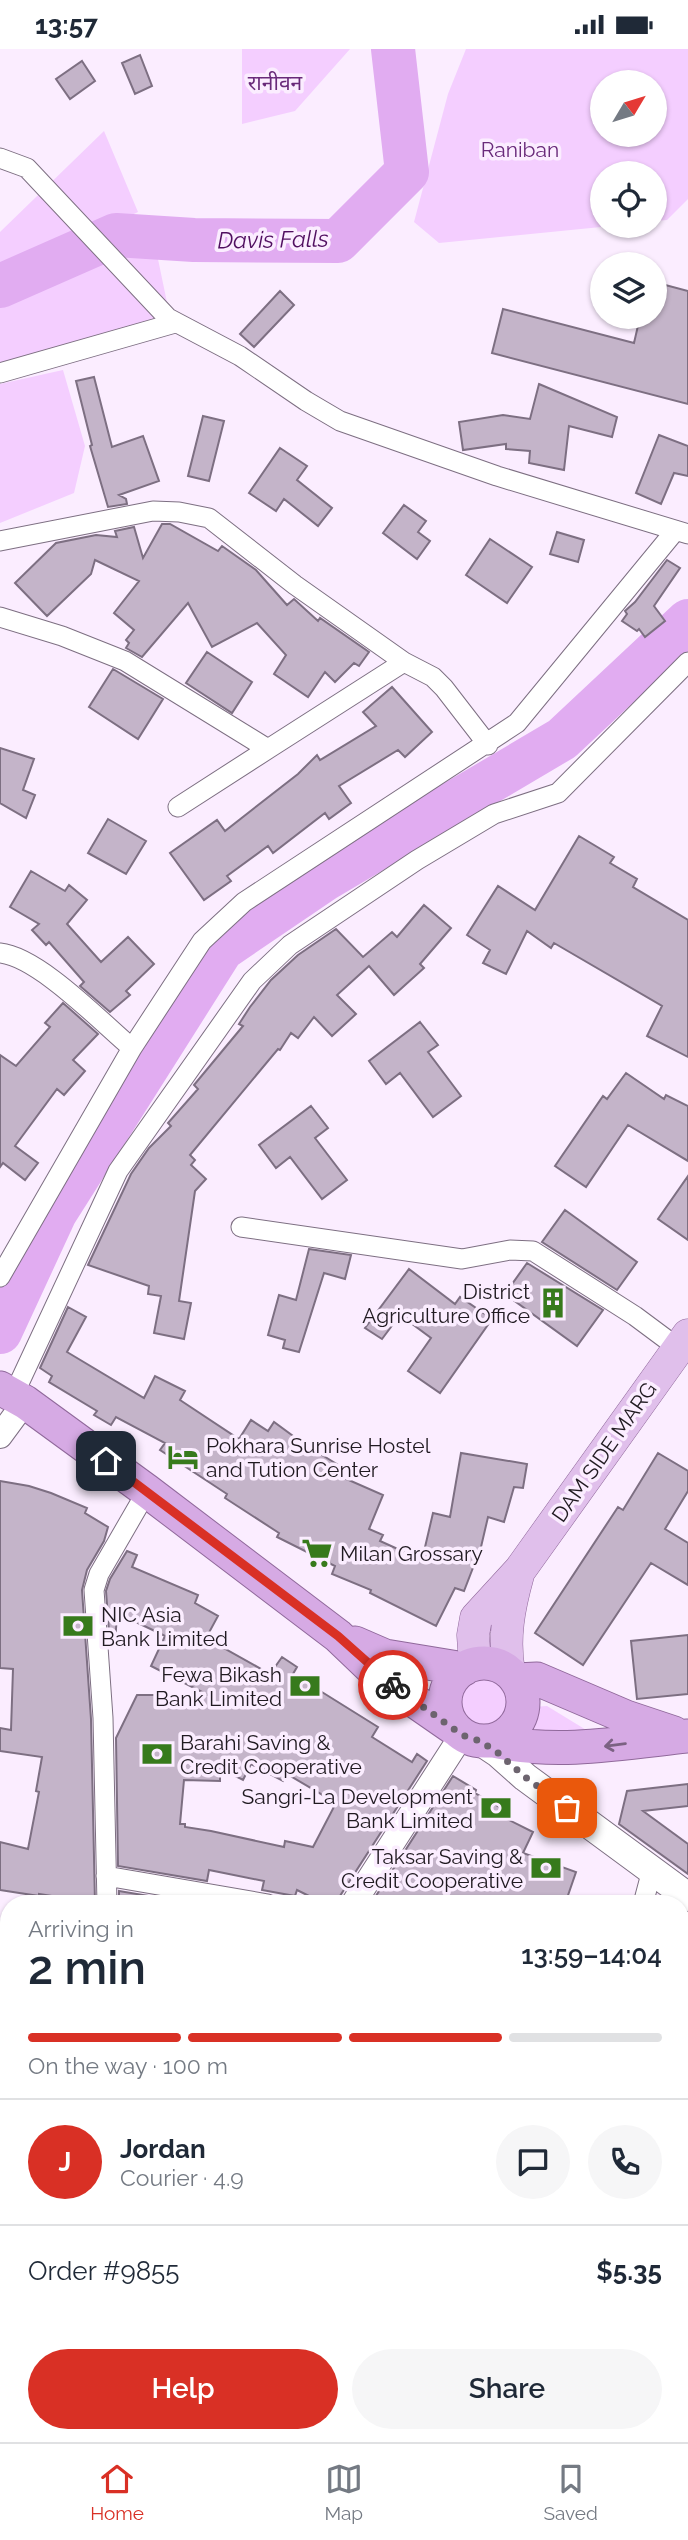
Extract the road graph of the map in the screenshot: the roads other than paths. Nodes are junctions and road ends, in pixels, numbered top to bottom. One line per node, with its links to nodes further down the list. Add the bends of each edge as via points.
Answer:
1 (0, 158): 2 (street, via 27,168)
2 (172, 321): 3 (street); 4 (street, via 240,356 340,421 497,476)
3 (0, 373)
4 (681, 532): 9 (street, via 517,723)
5 (0, 541): 7 (street, via 153,510 209,518)
6 (0, 617): 10 (street, via 125,661)
7 (404, 662): 9 (street, via 433,677); 10 (street)
8 (688, 662): 17 (street, via 558,793 494,814 417,860 290,945 252,981 118,1171)
9 (488, 744): 13 (street, via 244,902 202,941)
10 (268, 749): 11 (street)
11 (177, 807)
12 (0, 953): 13 (street, via 13,955 52,980)
13 (131, 1048): 15 (street)
14 (241, 1227): 16 (street, via 462,1259 510,1250 533,1251)
15 (0, 1277)
16 (683, 1341): 20 (main road, DAM SIDE MARG)
17 (12, 1394): 18 (street); 19 (highway)
18 (0, 1436)
19 (147, 1491): 21 (highway); 27 (street, via 94,1590 103,1718)
20 (520, 1570): 22 (main road, via 476,1618); 23 (main road, via 508,1611 506,1654)
21 (338, 1636): 22 (highway, via 385,1656); 25 (highway, via 383,1679)
22 (469, 1666): 23 (highway, via 487,1663); 25 (highway, via 454,1676 445,1698 450,1721)
23 (512, 1676): 24 (highway, via 537,1679); 25 (highway, via 522,1692 523,1705 514,1728 505,1736)
24 (685, 1736): 25 (highway, one-way to 25, via 594,1747 511,1745)
25 (473, 1737): 26 (main road); 30 (street)
26 (652, 1870): 31 (street); 32 (main road)
27 (106, 1876): 28 (street); 29 (street)
28 (107, 1895)
29 (216, 1895)
30 (359, 1895)
31 (645, 1895)
32 (685, 1895)

